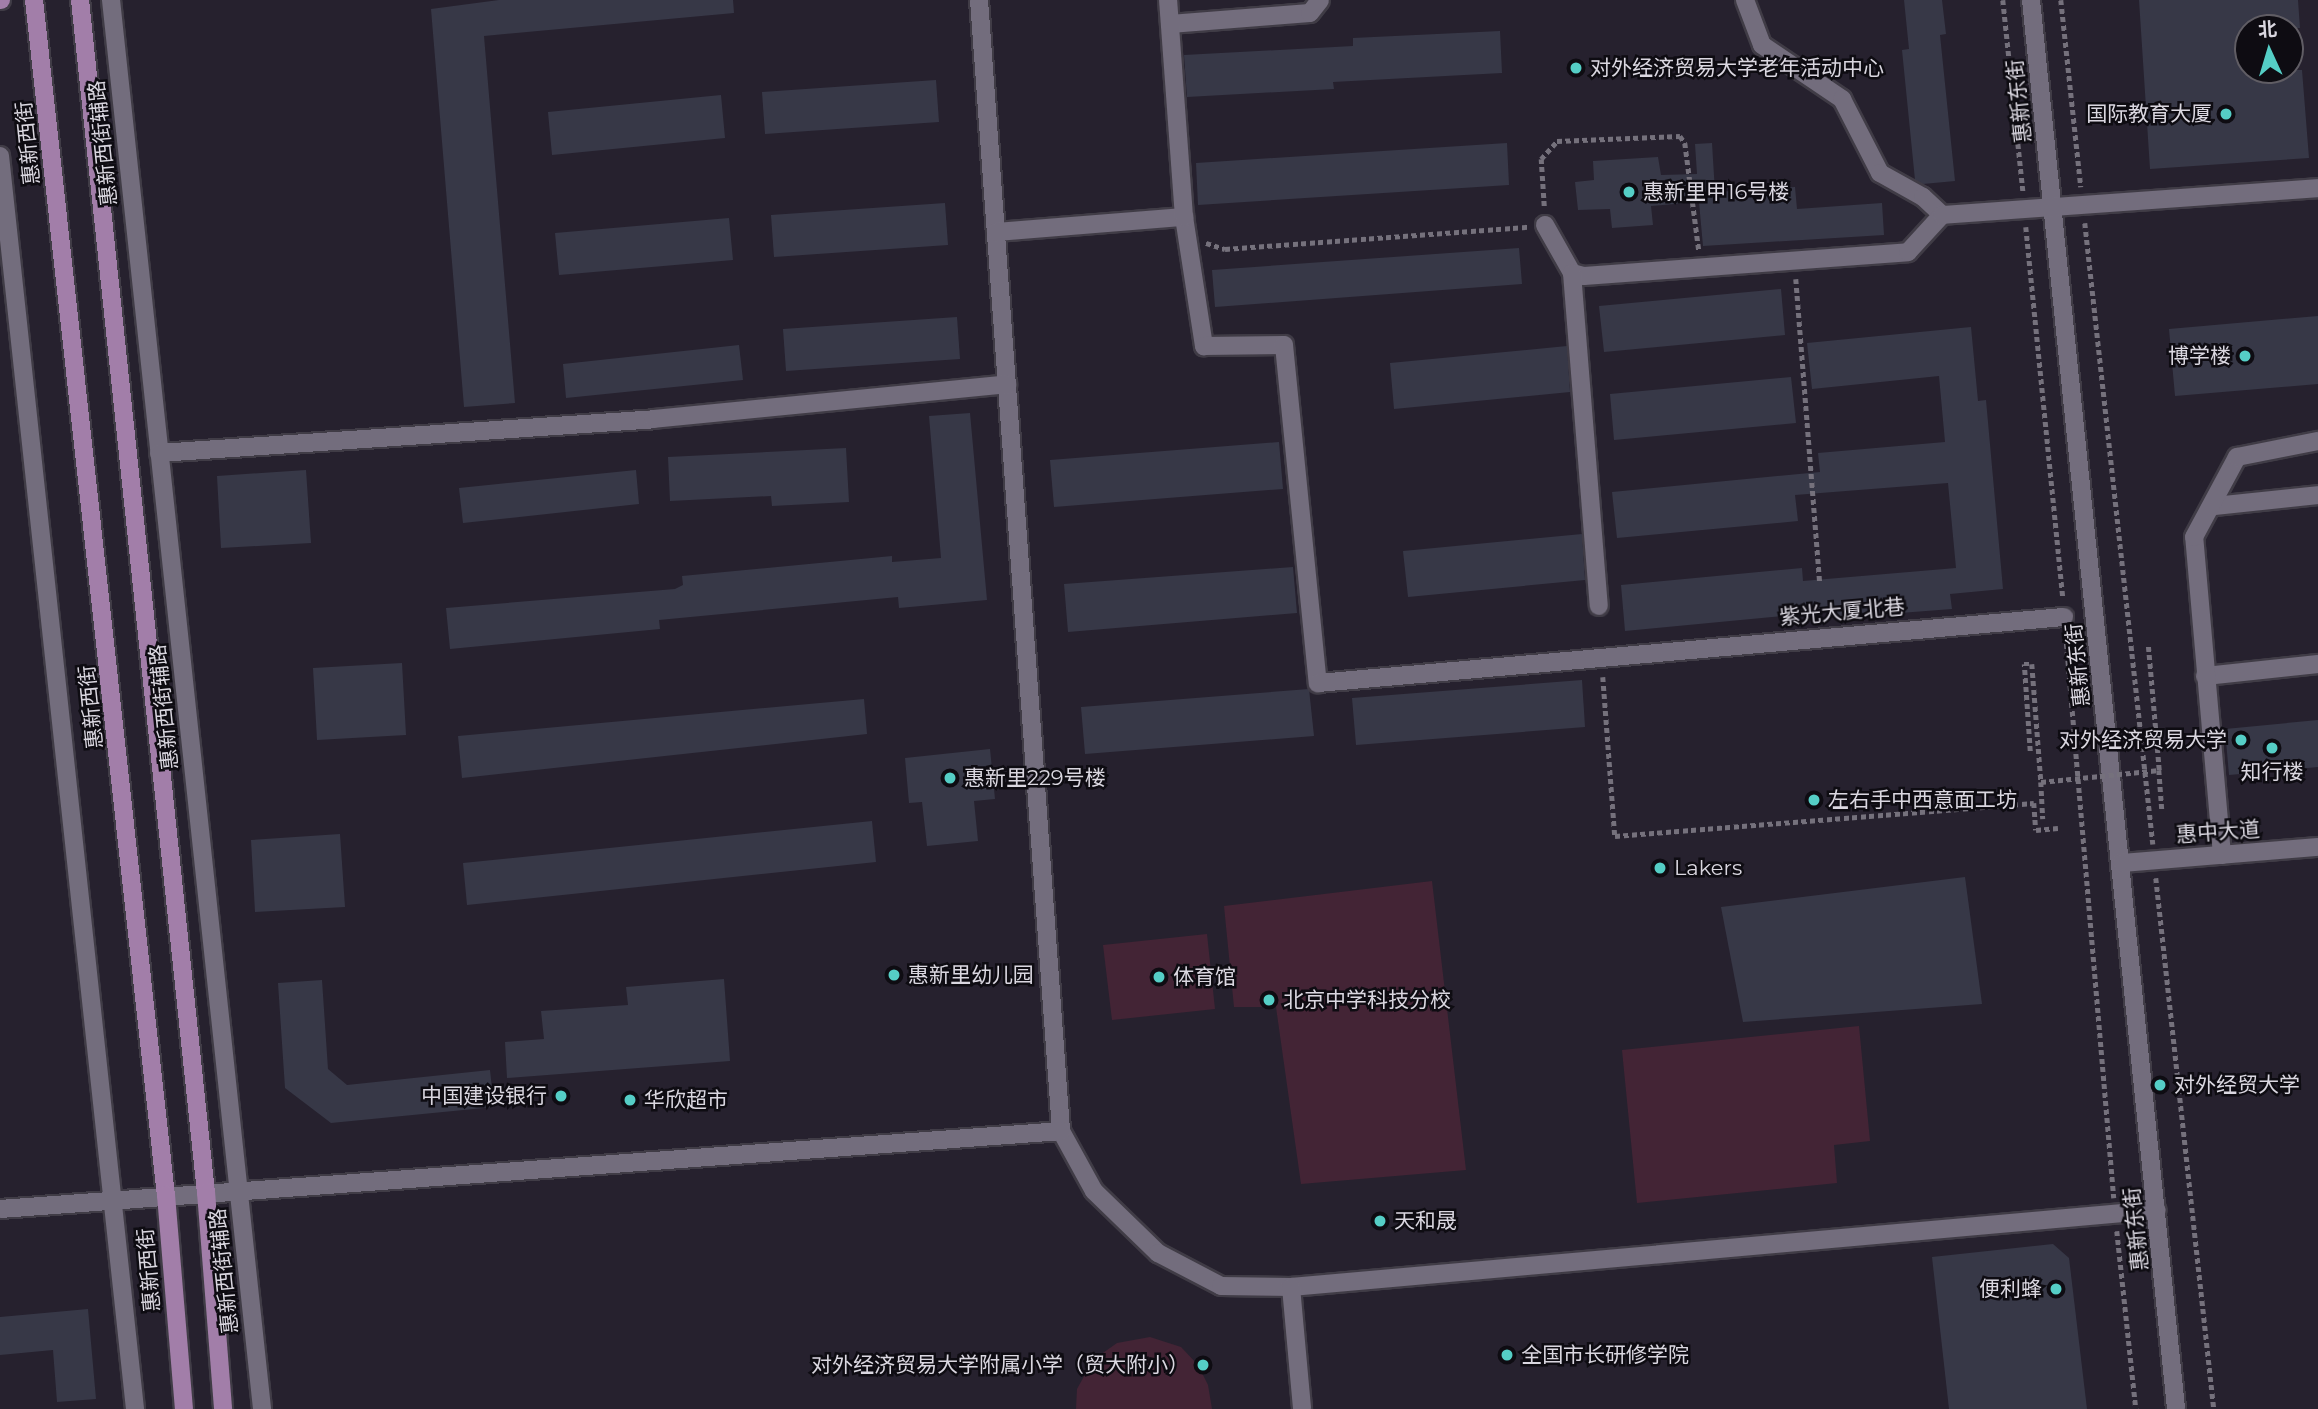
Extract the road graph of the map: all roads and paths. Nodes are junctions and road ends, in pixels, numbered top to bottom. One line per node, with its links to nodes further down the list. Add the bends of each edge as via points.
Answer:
1 (34, 0): 49 (main road, 惠新西街)
2 (80, 0): 48 (main road)
3 (111, 0): 26 (street, 惠新西街辅路)
4 (979, 0): 20 (street)
5 (1168, 0): 11 (street)
6 (1320, 0): 11 (street, via 1310,13)
7 (1745, 0): 17 (street, via 1762,45 1842,99 1880,173 1923,197)
8 (2003, 0): 16 (path)
9 (2031, 0): 15 (street, 惠新东街)
10 (2061, 0): 14 (path)
11 (1170, 24): 18 (street)
12 (0, 156): 50 (street)
13 (2318, 188): 14 (street)
14 (2083, 204): 15 (street); 44 (path)
15 (2054, 206): 16 (street); 45 (street, 惠新东街)
16 (2024, 209): 17 (street); 31 (path)
17 (1942, 215): 21 (street, via 1908,252)
18 (1184, 217): 19 (path, via 1192,235 1225,249); 20 (street); 33 (street, 紫光大厦北巷, via 1204,346 1284,345 1318,683)
19 (1545, 225): 22 (path, via 1544,150 1557,141 1673,134 1685,143 1697,249); 23 (street)
20 (996, 232): 24 (street)
21 (1794, 261): 22 (street); 29 (path)
22 (1710, 267): 23 (street, via 1584,276)
23 (1572, 273): 30 (street)
24 (1007, 384): 26 (street, via 653,419); 46 (street)
25 (2318, 441): 28 (street, via 2244,453 2232,464)
26 (159, 453): 47 (street, 惠新西街辅路)
27 (2318, 495): 28 (street)
28 (2214, 506): 35 (street, via 2198,526 2193,551)
29 (1820, 581)
30 (1599, 606)
31 (2064, 617): 33 (street, 紫光大厦北巷); 53 (path)
32 (2148, 644): 37 (path, bridge)
33 (1601, 655): 41 (path, via 1615,836 2034,803 2036,830)
34 (2318, 664): 35 (street)
35 (2205, 676): 43 (street)
36 (2030, 751): 38 (path, bridge, via 2024,664 2032,664)
37 (2159, 770): 38 (path, bridge); 39 (path)
38 (2040, 782): 40 (path)
39 (2162, 810)
40 (2043, 819)
41 (2058, 828)
42 (2318, 847): 43 (street, 惠中大道)
43 (2222, 855): 44 (street, 惠中大道)
44 (2154, 859): 45 (street, 惠中大道); 62 (path)
45 (2122, 863): 52 (street, 惠新东街)
46 (1061, 1131): 47 (street); 54 (street, via 1094,1191 1158,1253 1221,1286)
47 (239, 1190): 48 (street); 58 (street, 惠新西街辅路)
48 (206, 1192): 49 (street); 57 (main road)
49 (166, 1195): 50 (street); 56 (main road, 惠新西街)
50 (111, 1200): 51 (street); 55 (street)
51 (0, 1209)
52 (2157, 1210): 53 (street); 61 (street, 惠新东街)
53 (2115, 1214): 54 (street); 60 (path)
54 (1291, 1287): 59 (street)
55 (135, 1409)
56 (184, 1409)
57 (223, 1409)
58 (262, 1409)
59 (1302, 1409)
60 (2136, 1409)
61 (2176, 1409)
62 (2214, 1409)

